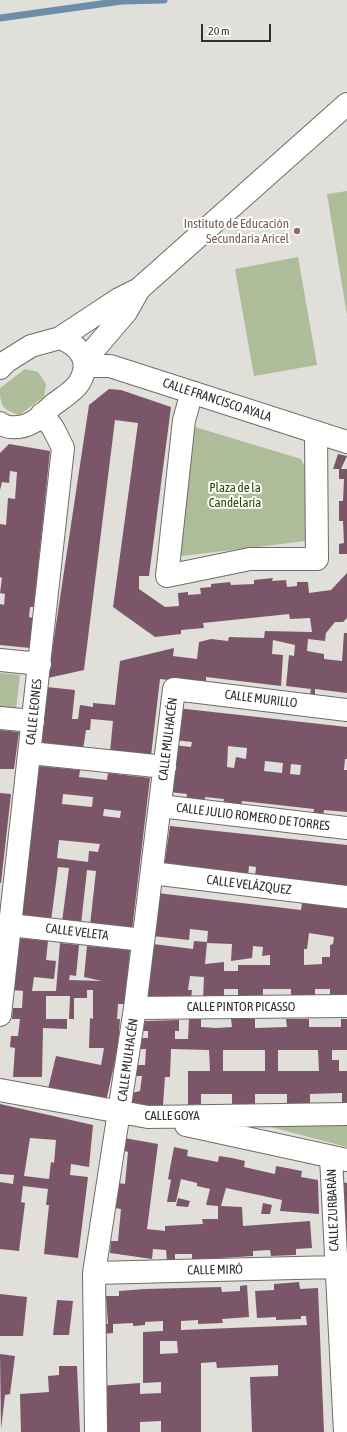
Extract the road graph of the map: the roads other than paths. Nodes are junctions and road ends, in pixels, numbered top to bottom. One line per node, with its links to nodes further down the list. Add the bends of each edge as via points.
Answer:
1 (347, 104): 2 (street)
2 (139, 289): 3 (street, via 118,299); 5 (street, via 126,312)
3 (60, 338): 4 (street, via 31,346); 5 (street, via 71,342)
4 (2, 363)
5 (85, 363): 6 (street, CALLE FRANCISCO AYALA, via 110,366); 7 (street, via 79,384)
6 (192, 392): 9 (street, CALLE FRANCISCO AYALA); 9 (street, via 184,420 167,576 250,559 317,559)
7 (42, 414): 8 (street, via 30,424 17,427); 12 (street, CALLE LEONES, via 53,428 63,448)
8 (1, 426)
9 (316, 432): 10 (street, CALLE FRANCISCO AYALA)
10 (347, 442)
11 (0, 660): 12 (street)
12 (40, 664): 16 (street, CALLE LEONES)
13 (174, 688): 14 (street, CALLE MURILLO); 18 (street, CALLE MULHACÉN)
14 (347, 710)
15 (0, 718): 16 (street)
16 (33, 721): 17 (street, CALLE LEONES)
17 (30, 753): 18 (street); 23 (street, CALLE LEONES)
18 (165, 766): 19 (street, CALLE MULHACÉN)
19 (160, 806): 20 (street, CALLE JULIO ROMERO DE TORRES); 21 (street, CALLE MULHACÉN)
20 (347, 828)
21 (152, 873): 22 (street, CALLE VELÁZQUEZ); 24 (street, CALLE MULHACÉN)
22 (347, 897)
23 (10, 924): 24 (street, CALLE VELETA); 27 (street, CALLE LEONES)
24 (143, 940): 26 (street, CALLE MULHACÉN)
25 (347, 1006): 26 (street, CALLE PINTOR PICASSO)
26 (135, 1008): 29 (street, CALLE MULHACÉN)
27 (0, 1016)
28 (0, 1090): 29 (street, CALLE GOYA)
29 (120, 1113): 31 (street, CALLE GOYA); 34 (street, CALLE MULHACÉN)
30 (347, 1114): 31 (street, CALLE GOYA)
31 (148, 1117): 32 (street)
32 (339, 1158): 33 (street, CALLE ZURBARÁN)
33 (336, 1267): 34 (street, CALLE MIRÓ); 36 (street, CALLE ZURBARÁN)
34 (94, 1273): 35 (street, CALLE MULHACÉN)
35 (96, 1432)
36 (345, 1432)

